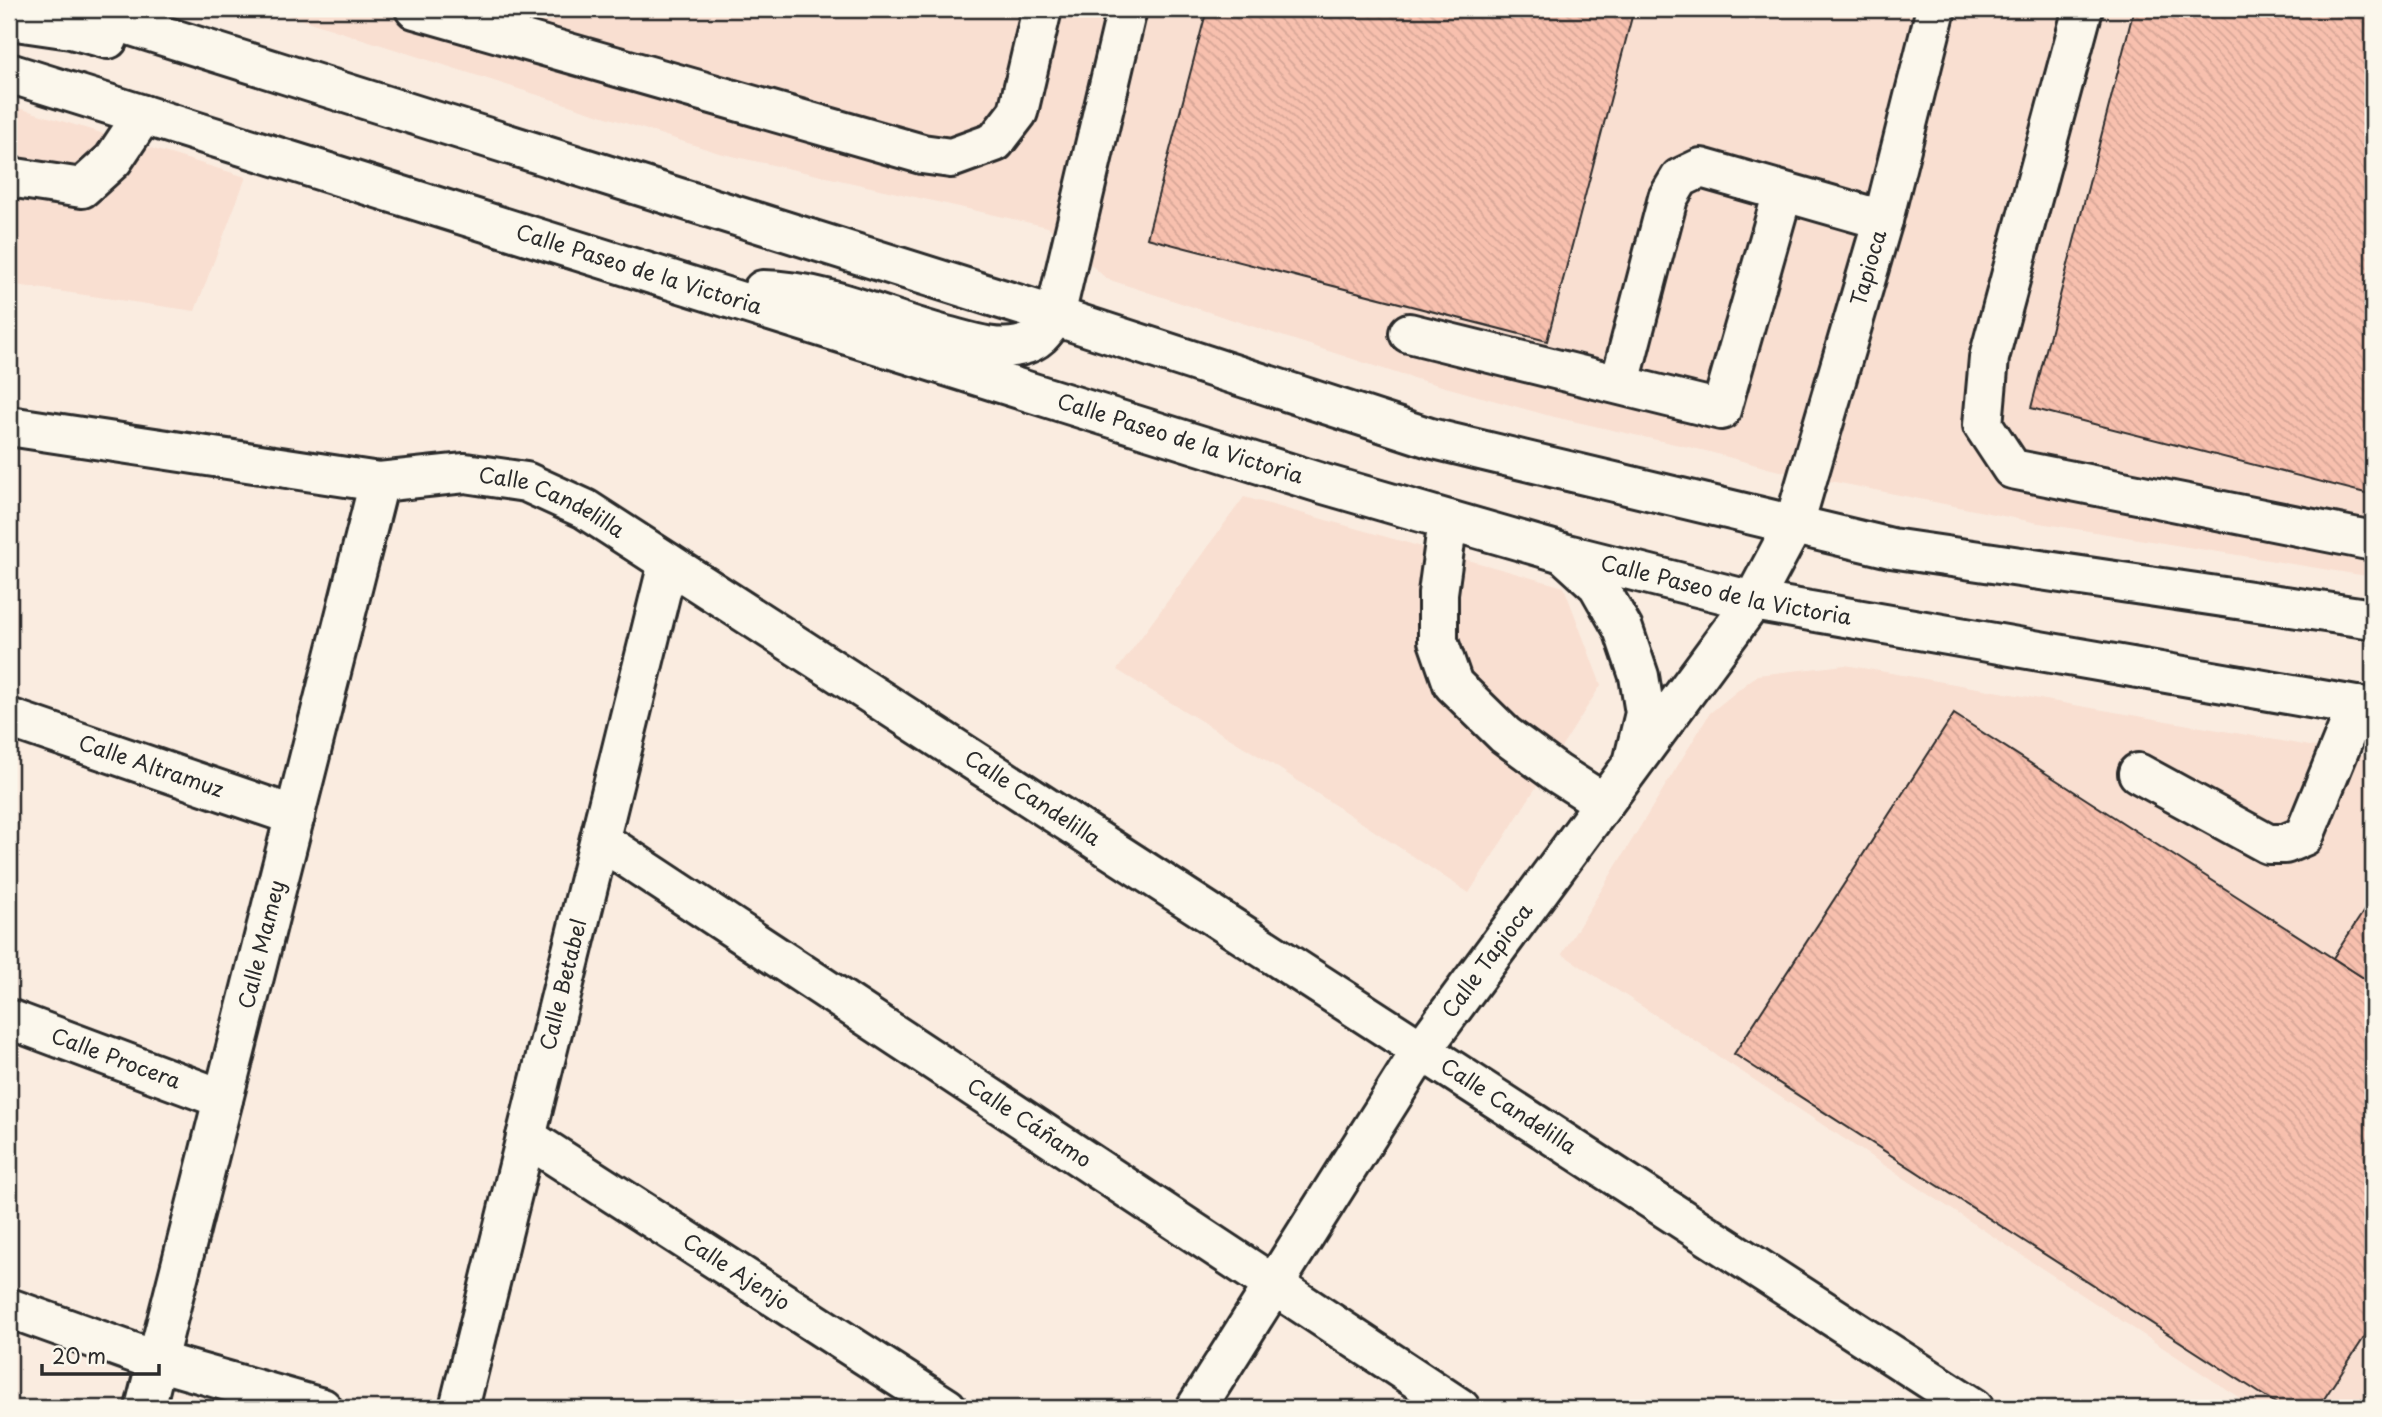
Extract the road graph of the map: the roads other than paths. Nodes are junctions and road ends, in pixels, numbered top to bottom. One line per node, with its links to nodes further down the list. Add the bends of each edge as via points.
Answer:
1 (78, 9): 8 (street)
2 (415, 9): 3 (street, via 922,154 951,158 995,142 1018,112)
3 (1042, 9)
4 (1127, 9): 15 (street)
5 (1936, 9): 13 (street, Tapioca)
6 (2083, 9): 22 (street, via 1989,358 1983,425 2012,469)
7 (9, 20): 8 (street, via 172,52)
8 (214, 53): 15 (street)
9 (9, 73): 10 (street, Calle Paseo de la Victoria)
10 (144, 115): 11 (street, via 113,160 82,188); 14 (street, Calle Paseo de la Victoria)
11 (9, 177)
12 (1783, 192): 13 (street); 17 (street, via 1701,168 1680,178 1668,198); 17 (street, via 1721,410)
13 (1883, 220): 21 (street, Tapioca)
14 (716, 293): 15 (street, via 801,293 984,346 1019,346 1043,336); 20 (street, Calle Paseo de la Victoria)
15 (1055, 316): 21 (street, via 1430,438)
16 (1409, 333): 17 (street)
17 (1620, 383)
18 (9, 426): 19 (street, Calle Candelilla)
19 (379, 482): 24 (street, Calle Candelilla, via 465,472 526,482 585,509); 32 (street, Calle Mamey)
20 (1448, 520): 23 (street, Calle Paseo de la Victoria); 31 (street, via 1438,593 1438,641 1454,684 1504,735)
21 (1794, 524): 25 (street, Calle Tapioca); 26 (street, via 1903,550)
22 (2373, 541)
23 (1563, 553): 25 (street, Calle Paseo de la Victoria); 29 (street, via 1598,585 1623,629 1639,676 1645,713)
24 (668, 563): 33 (street, Calle Betabel); 35 (street, Calle Candelilla)
25 (1753, 601): 27 (street, Calle Paseo de la Victoria); 29 (street, Calle Tapioca)
26 (2373, 619)
27 (2365, 708): 30 (street, via 2304,836 2285,844 2268,844)
28 (9, 718): 32 (street, Calle Altramuz)
29 (1634, 759): 31 (street, Calle Tapioca)
30 (2138, 773)
31 (1604, 803): 35 (street, Calle Tapioca)
32 (295, 816): 36 (street, Calle Mamey)
33 (600, 840): 37 (street, Calle Betabel); 38 (street, Calle Cáñamo)
34 (9, 1019): 36 (street, Calle Procera)
35 (1421, 1051): 38 (street, Calle Tapioca); 47 (street, Calle Candelilla)
36 (223, 1099): 40 (street, Calle Mamey)
37 (526, 1137): 43 (street, Calle Betabel); 44 (street, Calle Ajenjo)
38 (1273, 1285): 45 (street, Calle Tapioca); 46 (street, Calle Cáñamo)
39 (9, 1308): 40 (street)
40 (157, 1361): 41 (street, Calle Mamey); 42 (street)
41 (145, 1408)
42 (322, 1408)
43 (459, 1408)
44 (947, 1408)
45 (1196, 1408)
46 (1460, 1408)
47 (1974, 1408)

